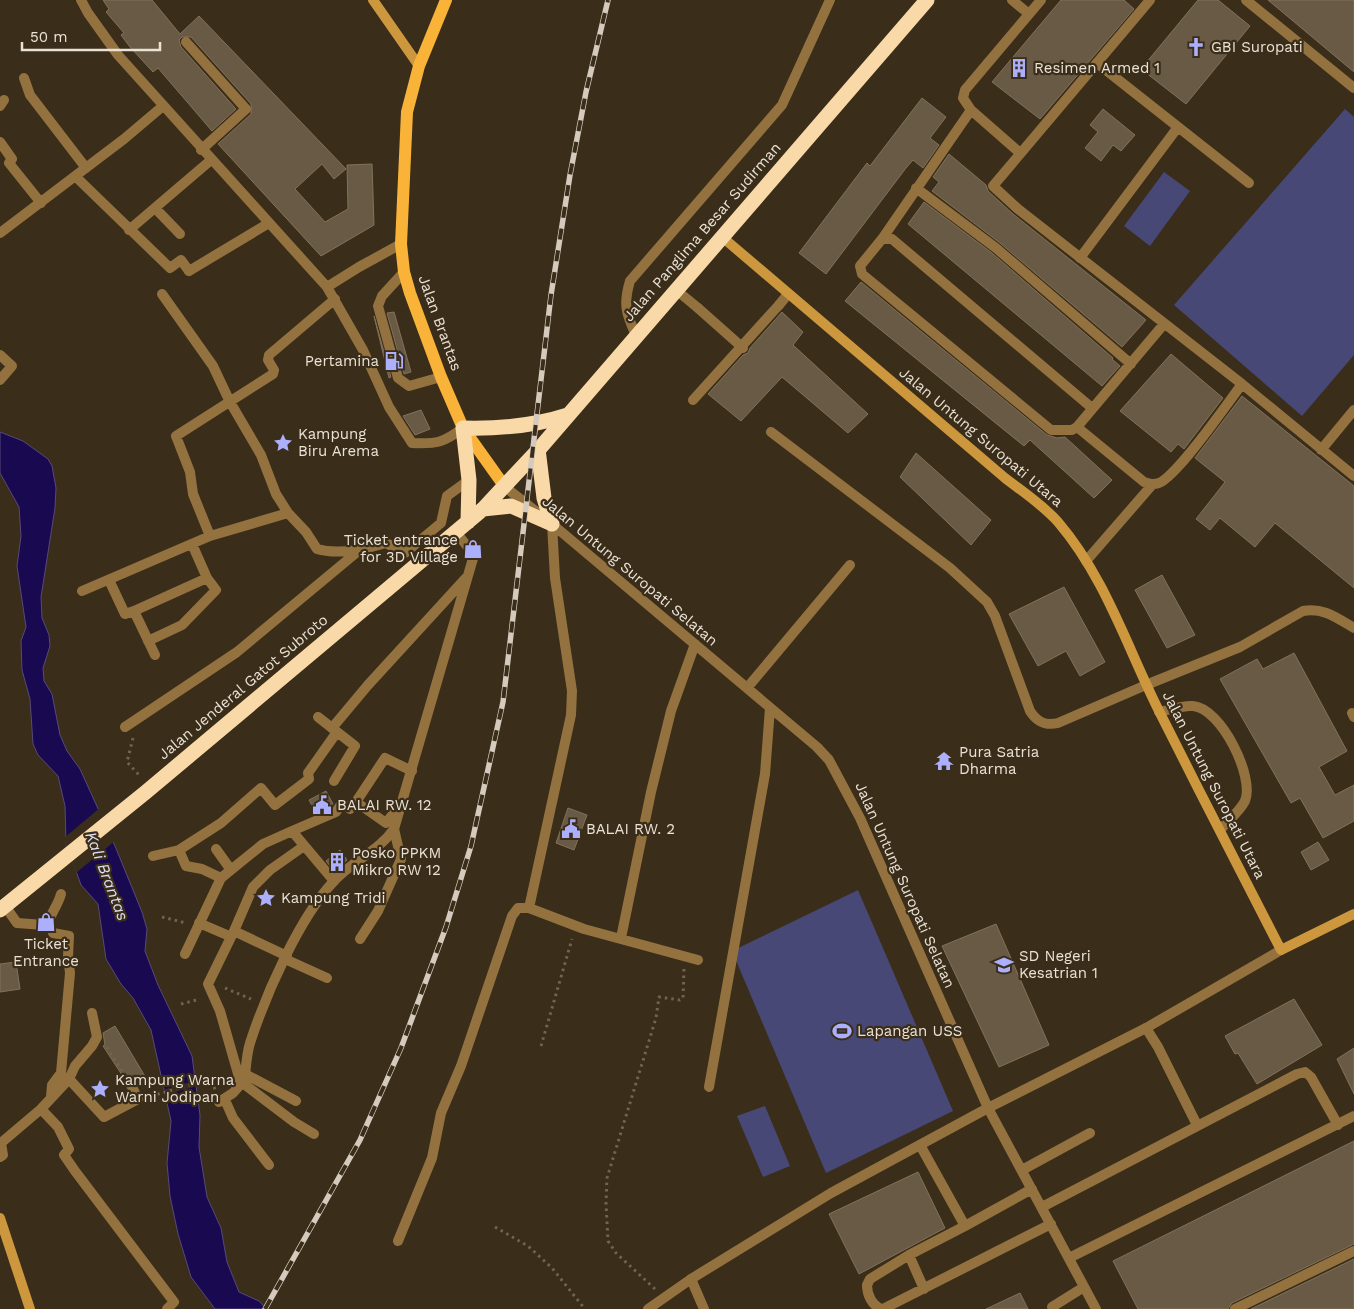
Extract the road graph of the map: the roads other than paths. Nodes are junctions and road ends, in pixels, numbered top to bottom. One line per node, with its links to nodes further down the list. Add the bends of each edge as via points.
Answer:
1 (81, 0): 16 (street, via 118,55)
2 (374, 0): 13 (street)
3 (446, 0): 13 (main road, Jalan Brantas)
4 (830, 0): 44 (street, via 782,105 630,281 625,297 627,316)
5 (927, 0): 33 (highway, Jalan Panglima Besar Sudirman)
6 (1012, 0): 10 (street)
7 (1041, 0): 10 (street)
8 (1150, 0): 12 (street)
9 (1246, 0): 15 (street)
10 (1029, 14): 17 (street, via 965,90 963,98)
11 (186, 42): 20 (street, via 246,110)
12 (1097, 63): 18 (street); 21 (street)
13 (419, 66): 35 (main road, Jalan Brantas, via 408,112)
14 (24, 78): 23 (street, via 30,95)
15 (1354, 88)
16 (163, 106): 20 (street); 23 (street)
17 (971, 110): 21 (street); 26 (street)
18 (1178, 127): 25 (street); 36 (street)
19 (0, 142): 27 (street, via 12,159 9,163)
20 (201, 150): 22 (street)
21 (1020, 153): 36 (street, via 995,182 994,188)
22 (211, 160): 28 (street); 29 (street)
23 (86, 168): 24 (street)
24 (75, 176): 27 (street); 30 (street)
25 (1248, 183)
26 (916, 188): 34 (street); 47 (street, via 996,248)
27 (41, 203): 31 (street)
28 (154, 208): 30 (street); 32 (street)
29 (269, 223): 30 (street, via 189,271 180,260 170,268); 38 (street)
30 (129, 230)
31 (0, 233)
32 (180, 234)
33 (721, 236): 39 (highway, Jalan Panglima Besar Sudirman); 41 (street, Jalan Untung Suropati Utara)
34 (882, 239): 53 (street, via 892,238); 56 (street, via 860,266 862,274 1051,430)
35 (401, 244): 37 (main road, Jalan Brantas); 38 (street)
36 (1080, 258): 43 (street)
37 (404, 272): 48 (main road, Jalan Brantas); 48 (street, via 382,296 378,306 398,378 409,386)
38 (328, 288): 42 (street)
39 (675, 289): 44 (highway, Jalan Panglima Besar Sudirman); 45 (street)
40 (162, 294): 52 (street, via 213,366)
41 (788, 294): 45 (street); 73 (street, Jalan Untung Suropati Utara, via 1038,503 1056,520)
42 (335, 299): 52 (street, via 269,355 273,374); 57 (street, via 364,350 389,408 412,443 436,444)
43 (1164, 324): 47 (street); 50 (street)
44 (636, 335): 55 (highway, Jalan Panglima Besar Sudirman)
45 (743, 348): 51 (street)
46 (0, 355): 49 (street, via 12,366)
47 (1131, 364): 53 (street)
48 (441, 377): 57 (main road, Jalan Brantas)
49 (0, 380)
50 (1242, 384): 60 (street); 63 (street, via 1175,470 1160,483)
51 (693, 400)
52 (230, 402): 66 (street, via 261,455 276,494); 70 (street, via 176,436 190,472 193,494)
53 (1092, 408): 56 (street)
54 (1354, 410): 60 (street)
55 (569, 414): 57 (highway, via 547,422 512,428); 59 (highway, Jalan Panglima Besar Sudirman)
56 (1077, 427): 63 (street, via 1144,482)
57 (464, 428): 62 (highway); 64 (main road, Jalan Brantas)
58 (771, 432): 84 (street, via 950,568 987,602 1030,711 1037,720 1058,724)
59 (538, 449): 64 (highway, Jalan Panglima Besar Sudirman); 68 (highway, via 544,498)
60 (1321, 450): 61 (street)
61 (1354, 476)
62 (470, 480): 67 (highway); 72 (street, via 447,496 441,523 405,553 386,543)
63 (1152, 485): 73 (street)
64 (504, 487): 65 (highway, Jalan Jenderal Gatot Subroto); 68 (street, Jalan Untung Suropati Selatan)
65 (483, 509): 67 (highway, Jalan Jenderal Gatot Subroto); 68 (highway, via 511,506)
66 (288, 513): 70 (street); 72 (street, via 306,532 316,549)
67 (468, 522): 69 (highway, Jalan Jenderal Gatot Subroto)
68 (552, 524): 82 (street, Jalan Untung Suropati Selatan); 107 (street, via 555,578 572,691 571,716)
69 (456, 532): 75 (street, via 474,555); 106 (highway, Jalan Jenderal Gatot Subroto, via 144,785 61,862)
70 (210, 536): 71 (street)
71 (192, 544): 76 (street); 77 (street)
72 (362, 548): 89 (street, via 236,652)
73 (1086, 561): 84 (street, Jalan Untung Suropati Utara, via 1111,606)
74 (850, 565): 85 (street)
75 (469, 575): 90 (street, via 368,685); 91 (street)
76 (207, 578): 79 (street); 81 (street, via 216,590 182,625)
77 (110, 580): 78 (street); 79 (street, via 125,614)
78 (82, 591)
79 (134, 611): 81 (street)
80 (1354, 628): 84 (street, via 1326,611 1302,611 1240,647)
81 (148, 641): 83 (street)
82 (695, 644): 85 (street, Jalan Untung Suropati Selatan); 112 (street, via 671,711)
83 (155, 654)
84 (1146, 685): 87 (street, Jalan Untung Suropati Utara)
85 (747, 688): 86 (street, Jalan Untung Suropati Selatan)
86 (770, 708): 124 (street, via 765,774); 127 (street, Jalan Untung Suropati Selatan, via 817,747 839,776)
87 (1159, 712): 96 (street, Jalan Untung Suropati Utara); 96 (street, via 1194,706 1210,712 1226,732 1247,780 1247,791 1244,802)
88 (318, 717): 90 (street)
89 (127, 725)
90 (334, 730): 92 (street, via 355,746); 100 (street, via 308,773 309,779 274,805 260,788 221,823)
91 (412, 771): 93 (street, via 385,758); 94 (street)
92 (334, 781)
93 (356, 802): 94 (street, via 386,823); 97 (street, via 350,809 342,803 336,812)
94 (402, 802): 95 (street)
95 (394, 829): 104 (street, via 386,841 353,862); 113 (street, via 401,859 378,911)
96 (1220, 830): 114 (street, Jalan Untung Suropati Utara)
97 (292, 831): 98 (street); 102 (street, via 263,844)
98 (304, 846): 104 (street); 111 (street, via 270,870 253,887)
99 (216, 849): 102 (street)
100 (179, 850): 101 (street); 103 (street, via 186,866)
101 (153, 856)
102 (230, 870): 103 (street)
103 (221, 878): 109 (street)
104 (334, 881): 116 (street, via 313,909)
105 (61, 894): 110 (street)
106 (2, 908): 110 (street, via 17,923)
107 (529, 908): 112 (street); 143 (street, via 518,908 512,916 461,1066 441,1113 432,1158)
108 (1354, 914): 114 (street)
109 (199, 925): 111 (street); 115 (street)
110 (48, 928): 125 (street, via 69,936 70,973 61,1073 52,1085)
111 (230, 933): 116 (street); 122 (street, via 208,984)
112 (621, 938): 117 (street)
113 (360, 939)
114 (1281, 950): 120 (street)
115 (185, 954)
116 (286, 958): 118 (street); 122 (street, via 250,1042)
117 (698, 960)
118 (327, 978)
119 (92, 1013): 121 (street, via 97,1037)
120 (1146, 1028): 127 (street); 130 (street)
121 (69, 1079): 123 (street, via 104,1116 138,1098); 125 (street)
122 (243, 1081): 126 (street); 132 (street, via 272,1107); 136 (street, via 222,1101)
123 (130, 1085)
124 (708, 1087)
125 (51, 1097): 128 (street)
126 (296, 1100)
127 (988, 1108): 134 (street); 137 (street, Jalan Untung Suropati Selatan)
128 (41, 1109): 135 (street, via 1,1143 3,1155); 152 (street, via 58,1127 69,1149 64,1155 74,1171 174,1302)
129 (1354, 1116): 131 (street)
130 (1197, 1125): 131 (street, via 1305,1072); 139 (street)
131 (1338, 1125): 146 (street)
132 (314, 1134)
133 (1090, 1134): 137 (street)
134 (920, 1145): 142 (street); 147 (street, via 831,1193)
135 (0, 1157)
136 (269, 1165)
137 (1022, 1170): 138 (street, Jalan Untung Suropati Selatan)
138 (1032, 1189): 139 (street, Jalan Untung Suropati Selatan); 142 (street)
139 (1042, 1207): 141 (street, Jalan Untung Suropati Selatan)
140 (0, 1218): 151 (street)
141 (1051, 1224): 146 (street, Jalan Untung Suropati Selatan); 149 (street)
142 (965, 1226): 145 (street)
143 (398, 1241)
144 (1354, 1251): 157 (street)
145 (909, 1255): 149 (street); 155 (street, via 868,1282 868,1295 875,1306)
146 (1069, 1258): 148 (street, Jalan Untung Suropati Selatan)
147 (691, 1279): 153 (street); 154 (street)
148 (1084, 1287): 150 (street); 156 (street, Jalan Untung Suropati Selatan)
149 (924, 1288): 155 (street)
150 (1052, 1307)
151 (30, 1309)
152 (167, 1309)
153 (648, 1309)
154 (704, 1309)
155 (882, 1309)
156 (1096, 1309)
157 (1234, 1309)

